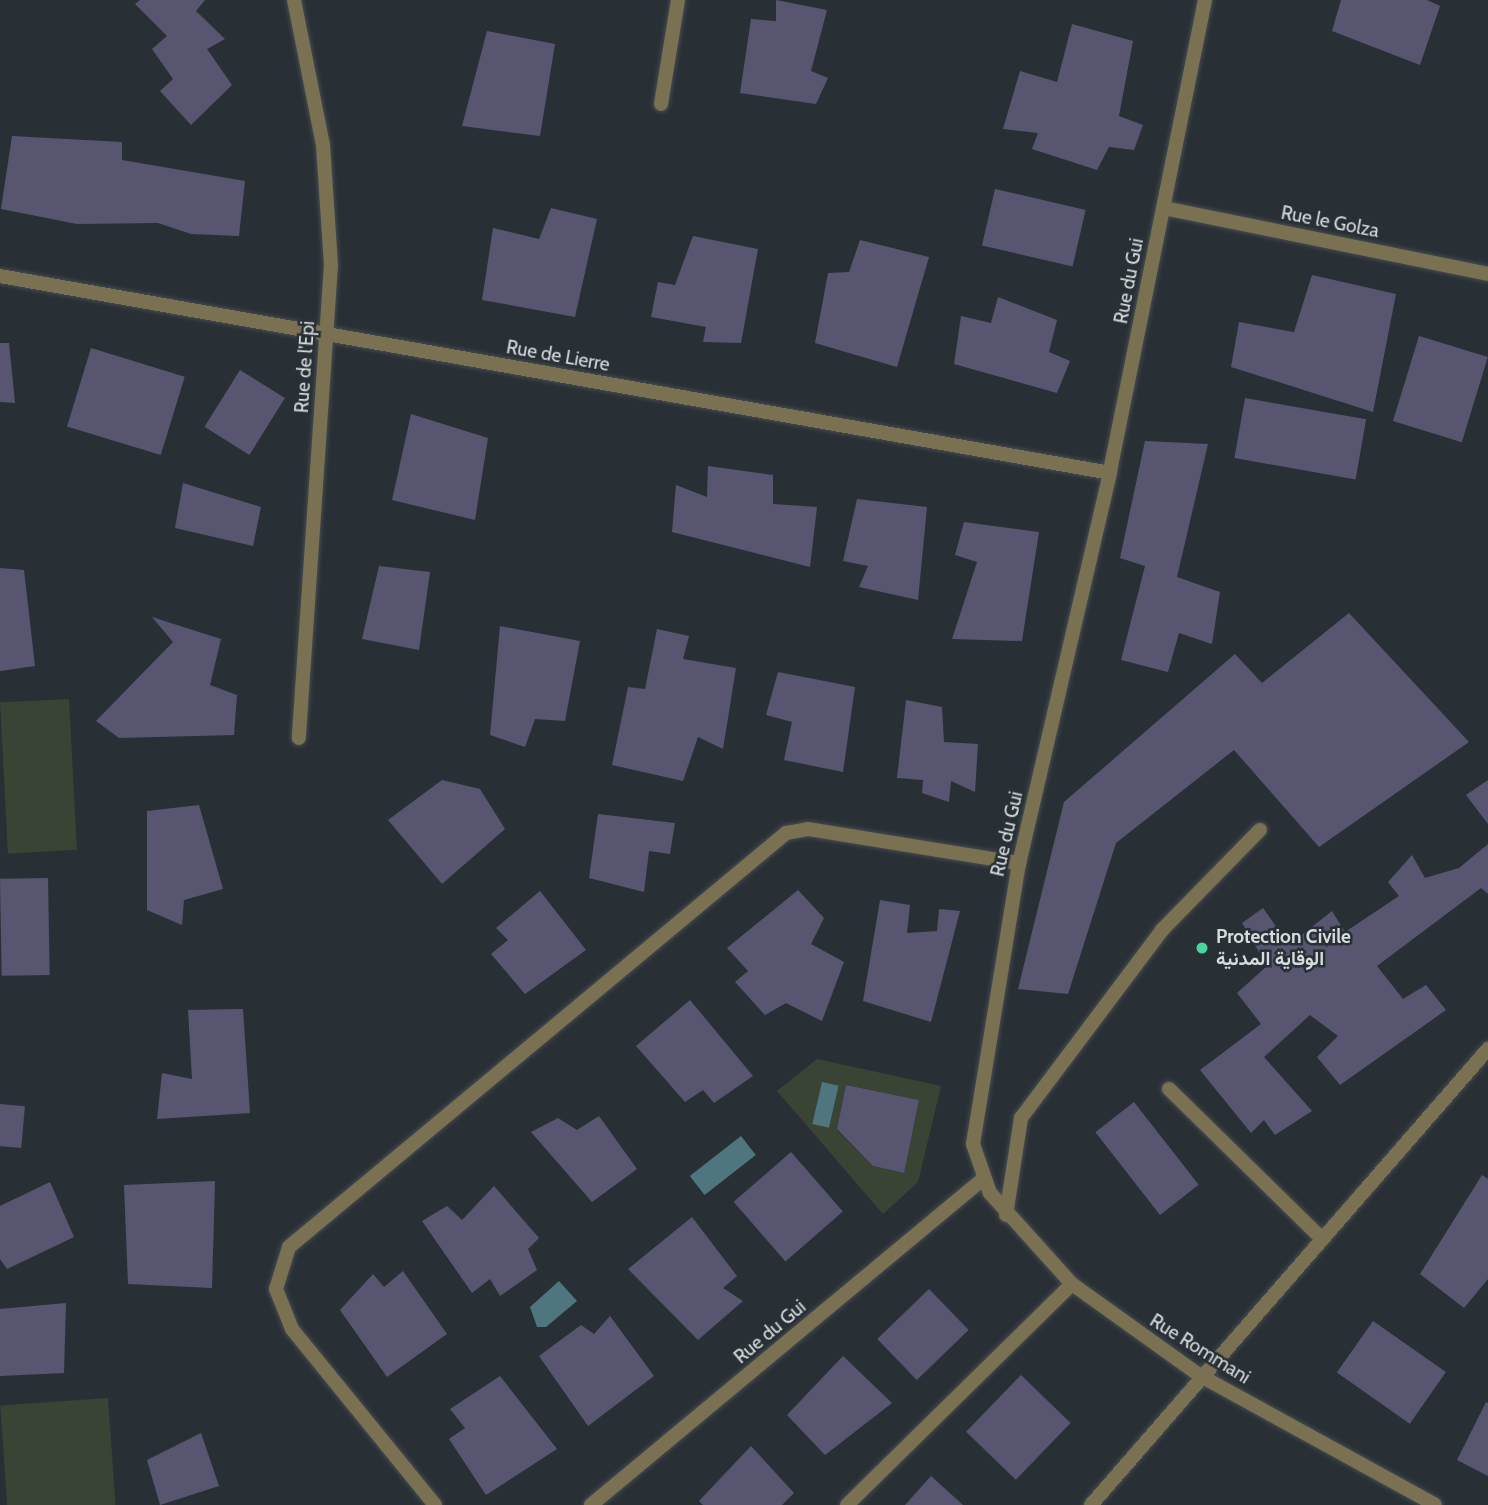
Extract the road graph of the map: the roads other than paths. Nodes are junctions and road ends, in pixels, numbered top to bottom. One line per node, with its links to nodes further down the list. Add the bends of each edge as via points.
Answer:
1 (294, 0): 8 (street, Rue de l'Epi, via 328,198)
2 (678, 0): 4 (street)
3 (1205, 0): 5 (street, Rue du Gui)
4 (662, 104)
5 (1164, 208): 6 (street, Rue le Golza); 9 (street, Rue du Gui)
6 (1488, 274)
7 (0, 276): 8 (street, Rue de Lierre)
8 (326, 334): 9 (street, Rue de Lierre); 10 (street, Rue de l'Epi)
9 (1110, 472): 12 (street, Rue du Gui)
10 (299, 738)
11 (1260, 830): 16 (street, via 1162,930 1021,1118)
12 (1018, 863): 15 (street, Rue du Gui, via 974,1121); 20 (street, via 808,830 786,833 289,1247 276,1289 292,1329)
13 (1488, 1049): 17 (street)
14 (1169, 1088): 17 (street)
15 (983, 1179): 16 (street, Rue Rommani); 21 (street, Rue du Gui)
16 (1006, 1214): 18 (street, Rue Rommani)
17 (1321, 1238): 19 (street)
18 (1072, 1284): 19 (street, Rue Rommani); 22 (street)
19 (1199, 1375): 23 (street); 24 (street, Rue Rommani)
20 (435, 1505)
21 (591, 1505)
22 (847, 1505)
23 (1091, 1505)
24 (1435, 1505)

